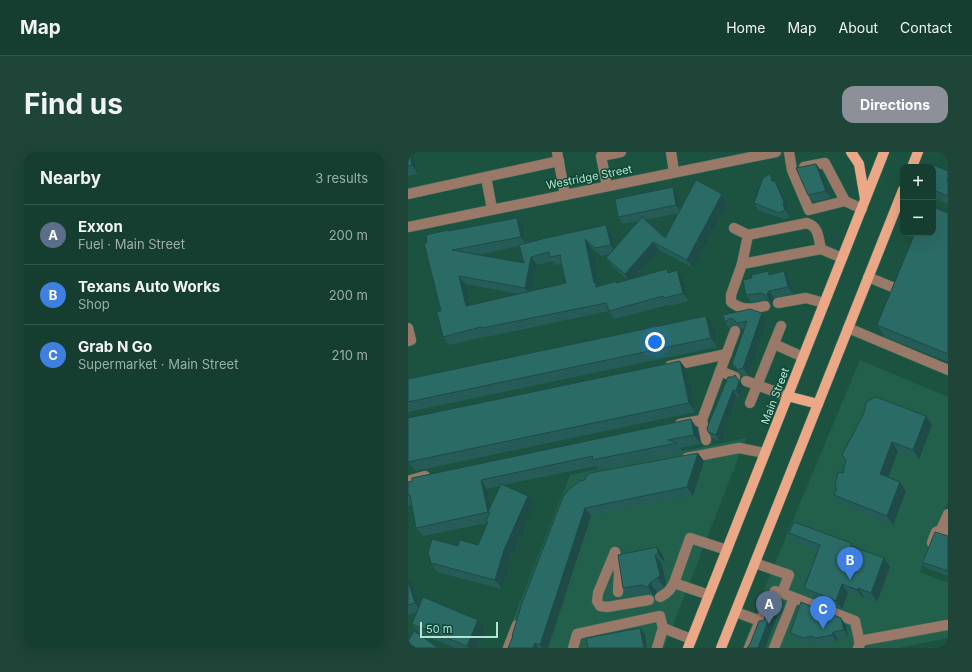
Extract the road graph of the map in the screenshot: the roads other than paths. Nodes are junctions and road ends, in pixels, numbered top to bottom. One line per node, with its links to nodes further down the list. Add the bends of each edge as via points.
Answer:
1 (621, 152): 13 (street, via 601,156)
2 (671, 152): 11 (street)
3 (773, 152): 11 (street, Westridge Street)
4 (789, 152): 10 (street)
5 (851, 152): 18 (main road, via 859,164)
6 (884, 152): 18 (main road, Main Street)
7 (916, 153): 9 (main road)
8 (558, 156): 12 (street); 15 (street)
9 (913, 164)
10 (792, 170): 17 (street, via 826,163); 17 (street, via 810,210)
11 (674, 172): 13 (street, Westridge Street)
12 (486, 177): 14 (street); 19 (street)
13 (607, 186): 15 (street, Westridge Street)
14 (408, 194)
15 (565, 195): 19 (street, Westridge Street)
16 (900, 197): 26 (main road)
17 (845, 201): 18 (street)
18 (864, 204): 24 (main road, Main Street)
19 (492, 209): 20 (street, Westridge Street)
20 (408, 227)
21 (734, 228): 22 (street)
22 (748, 234): 23 (street, via 812,224 816,228); 25 (street)
23 (821, 249): 24 (street); 25 (street)
24 (842, 258): 29 (main road, Main Street)
25 (742, 264): 30 (street, via 731,302 750,309)
26 (868, 277): 27 (street); 33 (main road)
27 (897, 289)
28 (778, 303): 29 (street, via 806,298)
29 (824, 303): 38 (main road, Main Street)
30 (765, 306)
31 (781, 326): 36 (street)
32 (408, 328): 35 (street)
33 (848, 328): 40 (street); 47 (main road)
34 (735, 331): 37 (street)
35 (408, 341)
36 (774, 344): 38 (street); 44 (street)
37 (727, 354): 39 (street); 41 (street)
38 (803, 356): 45 (main road, Main Street)
39 (657, 368)
40 (948, 370)
41 (720, 371): 42 (street); 48 (street)
42 (734, 377)
43 (746, 381): 44 (street)
44 (757, 385): 45 (street); 46 (street)
45 (787, 396): 47 (main road); 51 (main road, Main Street)
46 (750, 403)
47 (818, 404): 59 (main road)
48 (702, 420): 49 (street); 50 (street)
49 (671, 426)
50 (706, 440)
51 (765, 453): 52 (street, via 739,448); 57 (main road, Main Street)
52 (677, 460)
53 (432, 474): 54 (street)
54 (408, 481)
55 (948, 514): 56 (street)
56 (945, 532): 58 (street, via 936,532)
57 (727, 550): 60 (street, via 690,538); 63 (main road, Main Street)
58 (928, 551)
59 (755, 563): 62 (street, via 789,575); 67 (main road)
60 (674, 582): 63 (street); 64 (street, via 668,594)
61 (618, 592): 66 (street, via 619,573 615,552 598,593 597,602 600,606 607,607)
62 (782, 592): 65 (street); 68 (street, via 775,591)
63 (709, 595): 75 (main road, Main Street)
64 (660, 597)
65 (794, 598): 68 (street); 76 (street, via 855,621)
66 (649, 600)
67 (736, 612): 70 (street); 73 (main road)
68 (775, 612): 70 (street); 70 (street)
69 (519, 619): 79 (street)
70 (770, 624): 74 (street); 74 (street)
71 (947, 625): 76 (street)
72 (663, 628): 75 (street); 77 (street, via 660,616 577,634); 80 (street)
73 (726, 637): 81 (main road); 82 (main road)
74 (767, 639): 78 (street)
75 (690, 643)
76 (859, 644)
77 (575, 645)
78 (751, 647)
79 (508, 648)
80 (657, 648)
81 (721, 648)
82 (729, 648)

